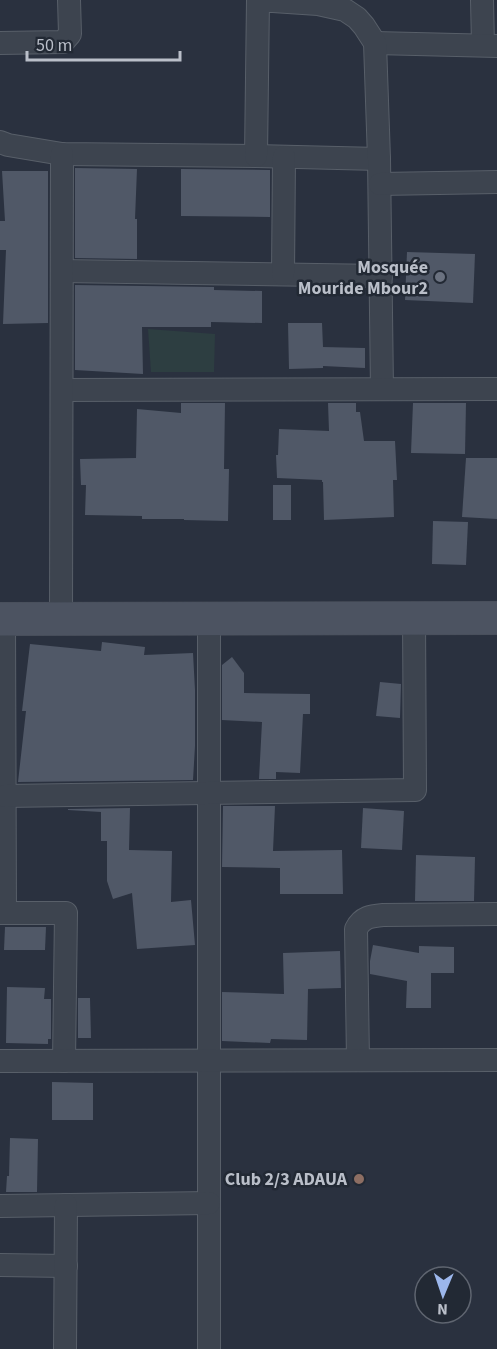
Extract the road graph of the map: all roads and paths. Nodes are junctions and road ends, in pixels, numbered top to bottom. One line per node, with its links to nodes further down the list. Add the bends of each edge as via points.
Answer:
1 (69, 0): 5 (street, via 70,34 63,42)
2 (482, 0): 6 (street)
3 (278, 1): 4 (street, via 345,10 357,18); 9 (street, via 258,0)
4 (375, 43): 6 (street); 11 (street)
5 (0, 44)
6 (490, 45)
7 (0, 142): 8 (street)
8 (62, 154): 9 (street); 14 (street)
9 (256, 156): 10 (street)
10 (284, 157): 11 (street); 15 (street)
11 (379, 159): 13 (street)
12 (497, 182): 13 (street)
13 (380, 184): 16 (street)
14 (62, 271): 15 (street); 19 (street)
15 (283, 274): 16 (street)
16 (381, 276): 17 (street)
17 (382, 389): 18 (street); 19 (street)
18 (497, 389)
19 (62, 390): 24 (street)
20 (209, 618): 21 (street); 24 (street); 25 (street)
21 (414, 618): 22 (street); 25 (street, via 414,790)
22 (497, 618)
23 (2, 619): 24 (street); 26 (street)
24 (62, 620)
25 (209, 793): 26 (street); 33 (street)
26 (5, 796): 27 (street)
27 (3, 913): 32 (street, via 66,913)
28 (497, 914): 29 (street, via 383,915 359,922)
29 (358, 1060): 30 (street); 33 (street)
30 (497, 1060)
31 (0, 1061): 32 (street)
32 (64, 1061): 33 (street)
33 (209, 1061): 34 (street)
34 (209, 1203): 35 (street); 40 (street)
35 (66, 1205): 36 (street); 38 (street)
36 (0, 1206)
37 (0, 1265): 38 (street)
38 (66, 1266): 39 (street)
39 (65, 1349)
40 (210, 1349)

